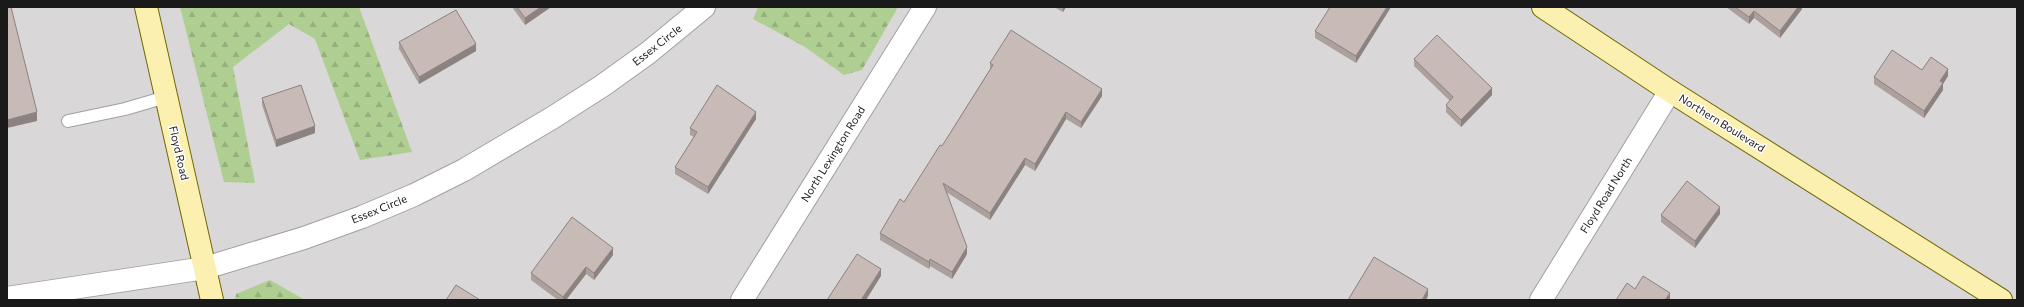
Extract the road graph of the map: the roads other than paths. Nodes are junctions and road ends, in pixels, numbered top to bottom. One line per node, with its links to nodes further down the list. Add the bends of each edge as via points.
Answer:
1 (146, 7): 6 (street, Floyd Road)
2 (704, 7): 8 (street, Essex Circle, via 648,53 602,86 464,170 362,217 304,238)
3 (925, 7): 11 (street, North Lexington Road)
4 (1543, 7): 5 (street, Northern Boulevard)
5 (1670, 91): 12 (street, Floyd Road North); 13 (street, Northern Boulevard)
6 (166, 97): 7 (lane); 8 (street, Floyd Road)
7 (68, 121)
8 (205, 268): 9 (street, Essex Circle); 10 (street, Floyd Road)
9 (7, 298)
10 (212, 300)
11 (742, 300)
12 (1541, 300)
13 (2002, 300)

